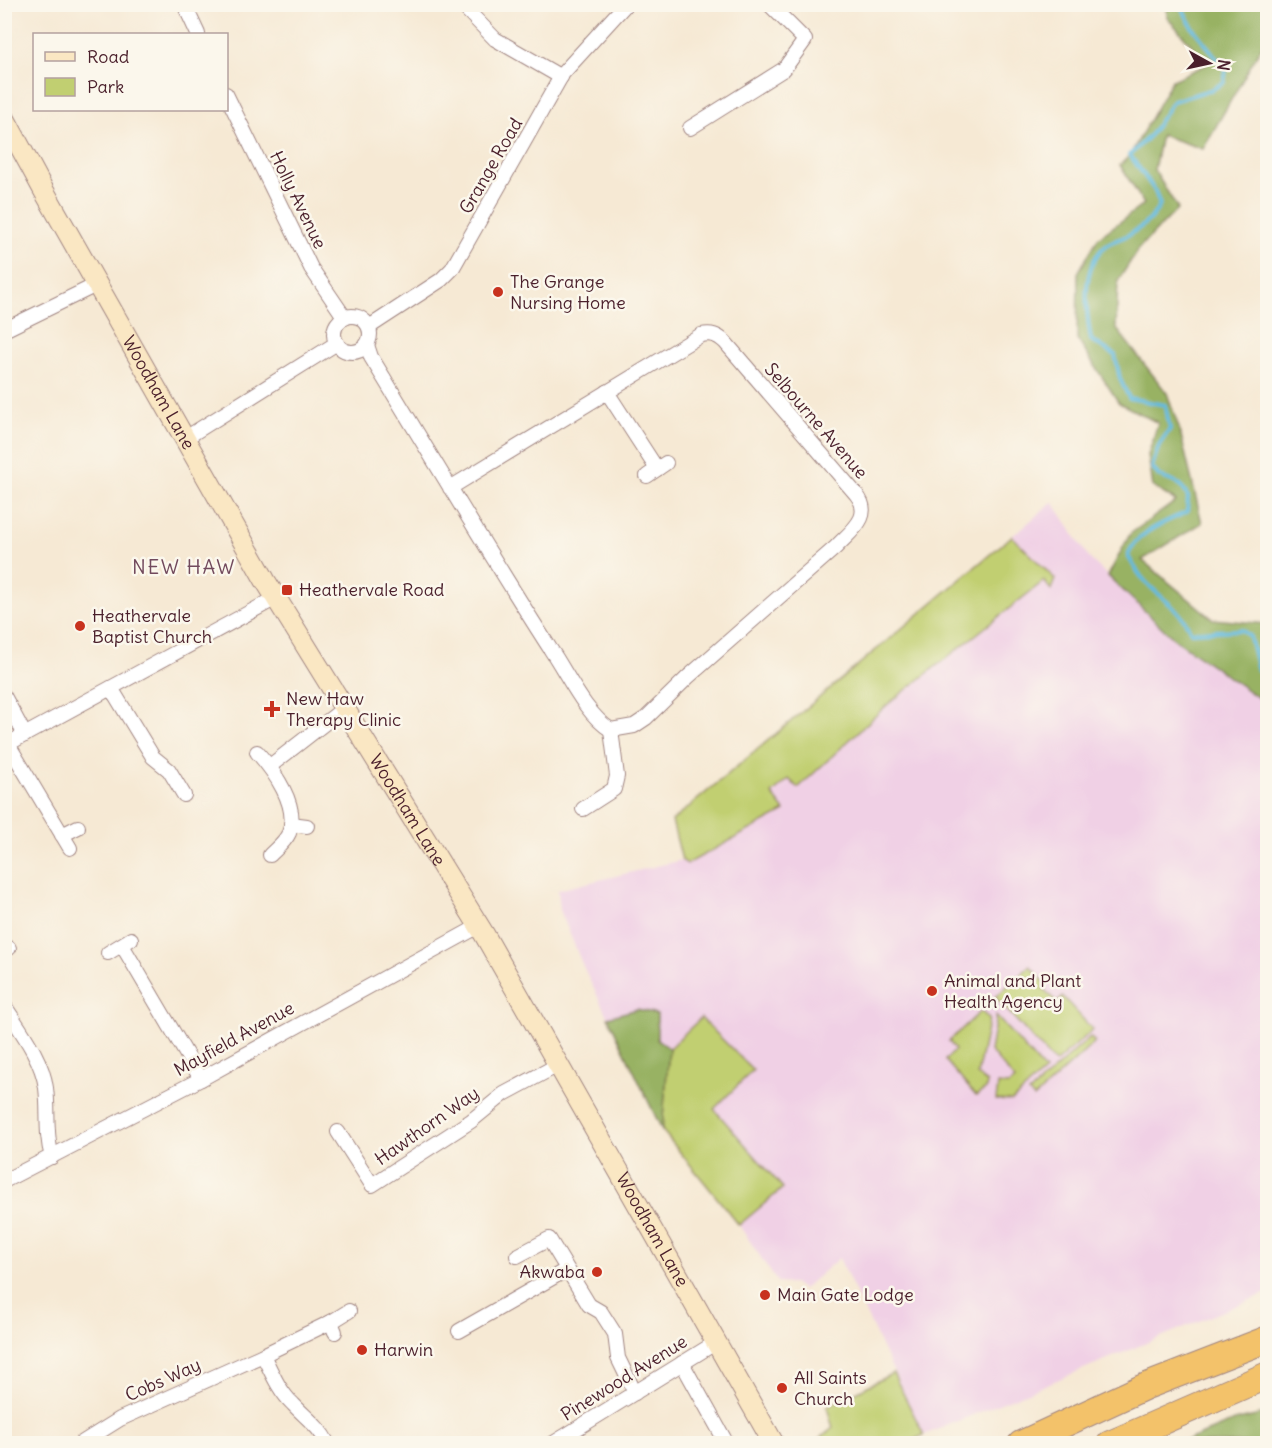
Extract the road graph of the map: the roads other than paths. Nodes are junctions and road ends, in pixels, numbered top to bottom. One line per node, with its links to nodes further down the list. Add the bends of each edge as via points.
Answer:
1 (184, 4): 5 (street)
2 (460, 4): 6 (street, via 495,39)
3 (626, 4): 6 (street, Grange Road)
4 (769, 4): 9 (street, via 805,40 784,69)
5 (198, 33)
6 (561, 77): 12 (street, Grange Road, via 452,269)
7 (228, 98): 11 (street, Holly Avenue, via 311,268)
8 (4, 117): 10 (main road, Woodham Lane)
9 (690, 128)
10 (96, 285): 13 (street); 17 (main road, Woodham Lane)
11 (345, 318): 12 (street, via 356,316); 14 (street, via 336,326)
12 (369, 327): 15 (street)
13 (4, 330)
14 (337, 343): 15 (street, via 351,352); 17 (street)
15 (367, 345): 19 (street)
16 (607, 392): 18 (street); 19 (street, Selbourne Avenue); 24 (street, Selbourne Avenue, via 701,335 717,335 864,503 857,525 836,547 646,718 634,726)
17 (184, 439): 20 (main road, Woodham Lane)
18 (657, 470)
19 (450, 488): 24 (street, via 586,702)
20 (276, 598): 21 (street); 23 (main road, Woodham Lane)
21 (111, 688): 25 (street); 29 (street, via 153,757 169,770)
22 (4, 696): 25 (street)
23 (343, 709): 28 (street); 37 (main road, Woodham Lane)
24 (611, 730): 30 (street, via 617,776 614,789 606,802)
25 (25, 735): 26 (street)
26 (6, 745): 34 (street)
27 (257, 752): 28 (street)
28 (270, 766): 31 (street, via 290,808)
29 (184, 795)
30 (583, 808)
31 (291, 824): 32 (street); 36 (street, via 283,842)
32 (306, 826)
33 (78, 827): 34 (street)
34 (62, 834): 35 (street)
35 (70, 848)
36 (270, 855)
37 (479, 926): 40 (main road, Woodham Lane); 41 (street, Mayfield Avenue)
38 (108, 953): 41 (street, via 126,942)
39 (4, 1005): 43 (street, via 42,1069)
40 (558, 1065): 42 (street, Hawthorn Way, via 504,1094 471,1121 372,1185); 50 (main road, Woodham Lane)
41 (201, 1078): 43 (street, Mayfield Avenue)
42 (338, 1132)
43 (51, 1157): 44 (street, Mayfield Avenue)
44 (4, 1181)
45 (517, 1256): 46 (street, via 549,1239)
46 (566, 1270): 48 (street); 54 (street, via 589,1305 601,1312 612,1328 618,1358)
47 (349, 1311): 51 (street, Cobs Way, via 333,1327)
48 (459, 1331)
49 (1268, 1339): 60 (highway, via 1144,1387)
50 (715, 1343): 52 (street, Pinewood Avenue); 59 (main road, Woodham Lane)
51 (262, 1354): 55 (street, Cobs Way, via 120,1419); 56 (street, via 280,1388 312,1420)
52 (682, 1363): 54 (street, Pinewood Avenue); 58 (street)
53 (1268, 1375): 61 (highway)
54 (635, 1393): 57 (street, Pinewood Avenue)
55 (80, 1443)
56 (328, 1443)
57 (552, 1443)
58 (727, 1443)
59 (774, 1443)
60 (1021, 1443)
61 (1110, 1443)

